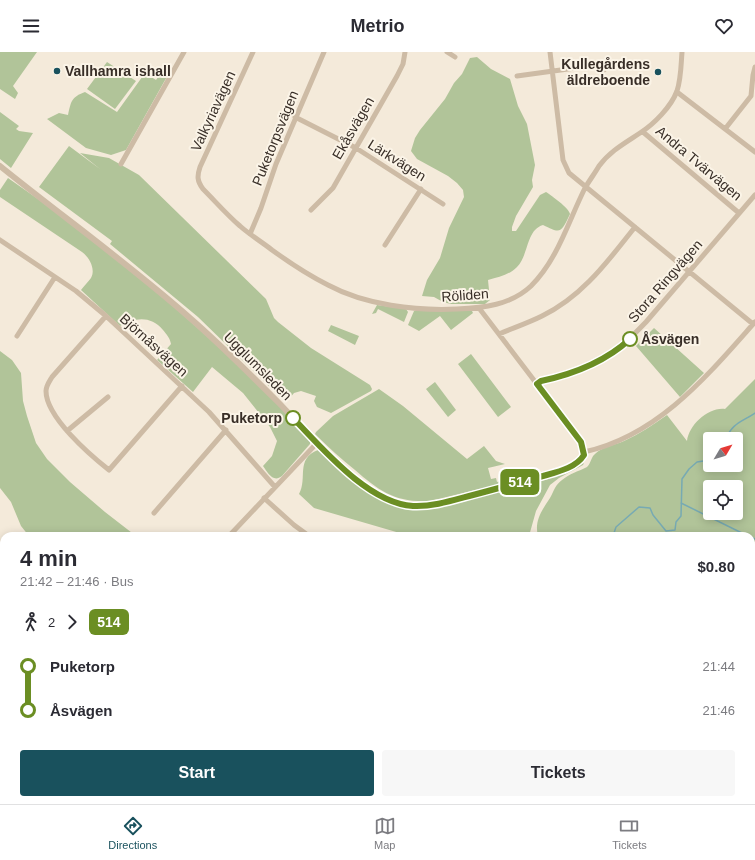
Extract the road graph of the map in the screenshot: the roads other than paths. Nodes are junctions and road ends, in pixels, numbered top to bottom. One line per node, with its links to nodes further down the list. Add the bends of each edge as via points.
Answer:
1 (184, 52): 19 (street)
2 (253, 52): 21 (street, Valkyriavägen, via 200,167)
3 (324, 52): 14 (street, Puketorpsvägen)
4 (405, 52): 17 (street, Ekåsvägen, via 397,76)
5 (447, 52): 8 (street)
6 (550, 52): 11 (street)
7 (682, 52): 13 (street, Röliden)
8 (455, 57)
9 (755, 68): 15 (street, via 751,96)
10 (604, 70): 11 (street, via 597,65)
11 (552, 71): 12 (street); 22 (street, via 563,160 568,173)
12 (517, 76)
13 (677, 92): 15 (street); 16 (street, Röliden, via 656,120)
14 (295, 118): 17 (street, Lärkvägen); 29 (street, Puketorpsvägen)
15 (725, 129): 18 (street)
16 (643, 132): 22 (street, Röliden, via 608,156); 27 (street, Andra Tvärvägen)
17 (356, 148): 23 (street, Lärkvägen); 26 (street, Ekåsvägen, via 332,188)
18 (755, 152)
19 (121, 164)
20 (0, 166): 44 (street, Ugglumsleden, via 114,254 189,317 254,378)
21 (198, 180): 29 (street, Röliden, via 203,189)
22 (585, 187): 28 (street); 34 (street, Röliden, via 554,256 540,276 526,290 513,298 493,306)
23 (421, 189): 25 (street, Lärkvägen); 31 (street)
24 (755, 195): 27 (street, Stora Ringvägen)
25 (443, 204)
26 (311, 210)
27 (739, 213): 32 (street, Stora Ringvägen)
28 (635, 227): 32 (street); 37 (street, via 594,277 567,301 541,317)
29 (250, 234): 34 (street, Röliden, via 296,267 329,286 354,296 411,308)
30 (1, 242): 33 (street, Björnåsvägen)
31 (385, 245)
32 (689, 272): 36 (street); 39 (street, Stora Ringvägen, via 641,328 615,351 585,368)
33 (55, 277): 35 (street, Björnåsvägen); 38 (street)
34 (479, 308): 37 (street)
35 (106, 316): 40 (street, Björnåsvägen, via 142,352); 43 (street, via 47,386 48,401)
36 (754, 323): 45 (street, via 693,389 666,412 625,438)
37 (499, 334): 39 (street)
38 (17, 336)
39 (537, 384): 45 (street, via 581,442)
40 (182, 386): 42 (street, Björnåsvägen); 43 (street, via 109,470 80,446)
41 (108, 397): 43 (street)
42 (226, 430): 46 (street, Björnåsvägen); 48 (street)
43 (67, 431)
44 (317, 443): 45 (street, Ugglumsleden, via 372,491 382,497 412,506 437,504 554,473 577,463 583,458); 46 (street)
45 (584, 452)
46 (275, 487): 47 (street)
47 (264, 498): 49 (street); 50 (street)
48 (154, 513)
49 (233, 532)
50 (299, 532)

